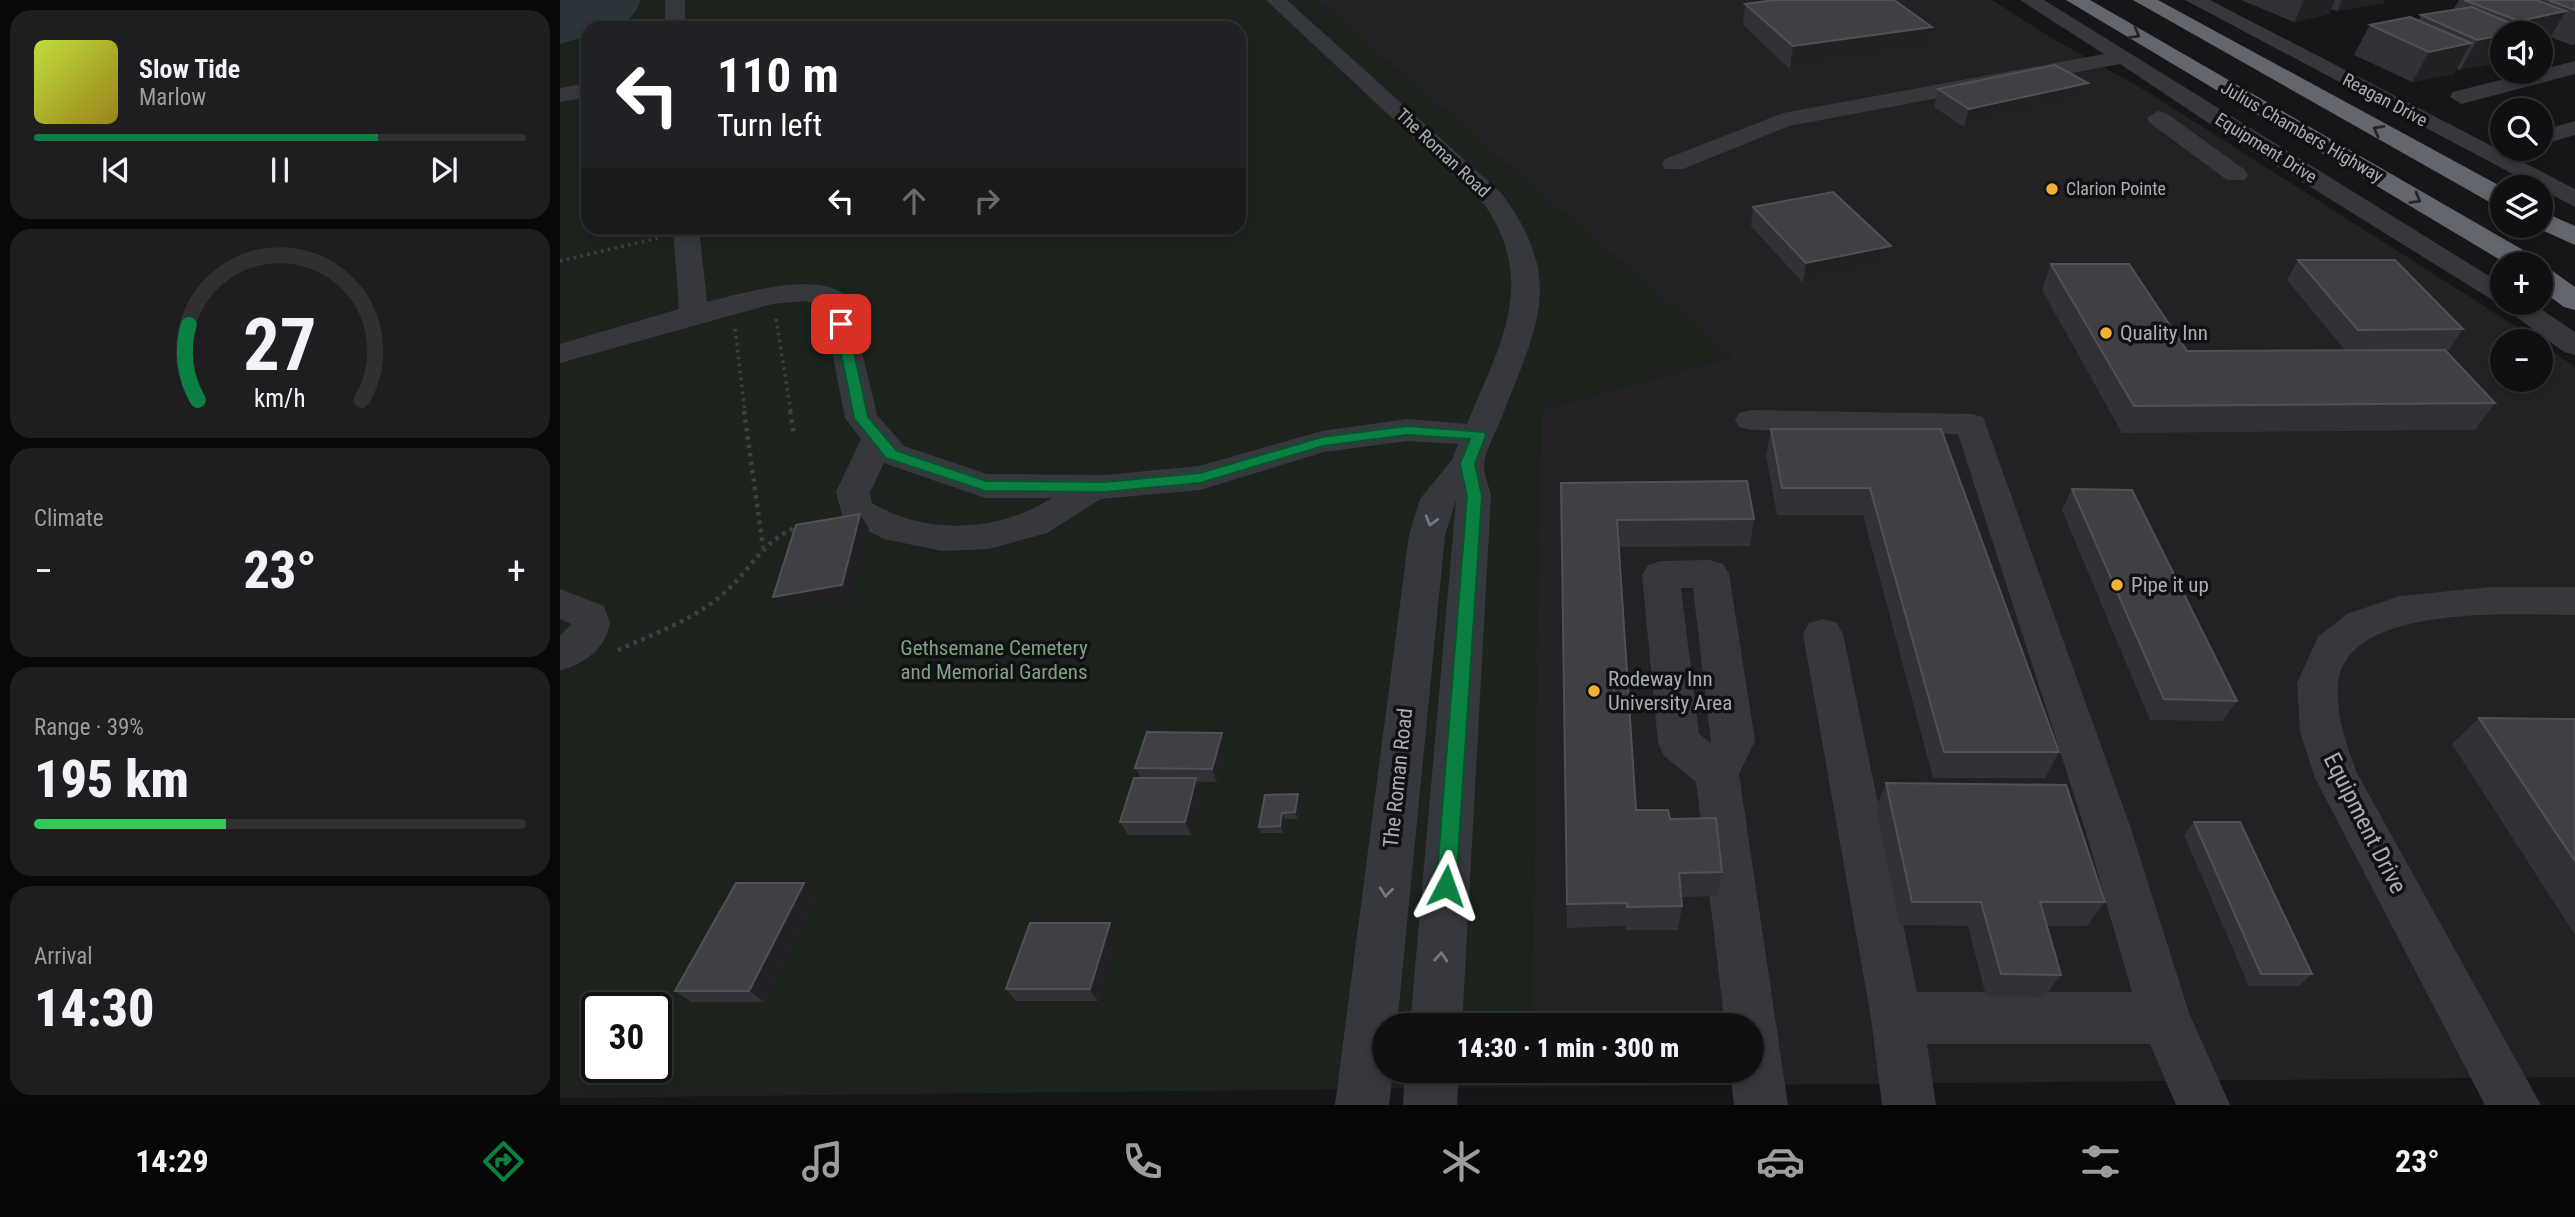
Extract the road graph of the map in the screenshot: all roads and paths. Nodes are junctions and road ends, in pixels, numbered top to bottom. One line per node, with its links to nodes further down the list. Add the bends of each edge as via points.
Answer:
1 (675, 0): 7 (street)
2 (1276, 0): 42 (street, The Roman Road, via 1472,178 1510,223 1526,267 1527,297 1521,329)
3 (2030, 0): 8 (street, Equipment Drive)
4 (2076, 0): 26 (highway, Julius Chambers Highway, one-way to 26)
5 (2143, 0): 20 (highway, Julius Chambers Highway, one-way to 5)
6 (2195, 0): 16 (street, Reagan Drive)
7 (676, 21)
8 (2123, 57): 18 (street, via 1783,120); 30 (street, Equipment Drive)
9 (2575, 67): 12 (street)
10 (581, 91): 11 (street)
11 (560, 95)
12 (2461, 97)
13 (2158, 118): 19 (street)
14 (2575, 128): 15 (street)
15 (2553, 134)
16 (2490, 149)
17 (2511, 161): 21 (street, Reagan Drive)
18 (1674, 164)
19 (2236, 175)
20 (2490, 191)
21 (2575, 199)
22 (2553, 226): 25 (highway)
23 (667, 235): 27 (path)
24 (687, 235): 35 (street)
25 (2572, 236)
26 (2504, 252)
27 (560, 261)
28 (2553, 280): 31 (highway)
29 (2553, 284): 33 (highway)
30 (2490, 288)
31 (2575, 292)
32 (772, 295): 34 (street); 40 (path); 41 (street, via 808,292 836,301 861,418)
33 (2575, 301)
34 (732, 304): 35 (street); 45 (path)
35 (694, 313): 38 (street)
36 (2530, 315): 37 (street)
37 (2575, 346)
38 (560, 354)
39 (1751, 420): 55 (street, via 1971,424 2108,829)
40 (794, 435)
41 (878, 439): 43 (street, via 892,454 985,486); 44 (street, via 853,492)
42 (1473, 449): 43 (street, via 1407,430 1322,442 1200,478); 52 (street, one-way to 42, via 1474,496); 58 (street, The Roman Road, one-way to 58, via 1438,499 1427,535)
43 (1094, 487): 44 (street, via 1036,523 979,536 915,535 886,527)
44 (856, 509): 45 (path, via 789,529)
45 (763, 547): 49 (path, via 721,595)
46 (2575, 601): 63 (street, Equipment Drive, via 2430,604 2390,611 2343,635 2325,656 2317,691 2320,732 2337,778)
47 (560, 603): 50 (street, via 590,616 592,626 586,638)
48 (1823, 634): 54 (street)
49 (609, 654)
50 (560, 655)
51 (1717, 773): 53 (street)
52 (1437, 1013)
53 (1749, 1013)
54 (1896, 1018): 55 (street); 61 (street)
55 (2165, 1018): 62 (street)
56 (1432, 1083): 59 (street)
57 (1758, 1083): 60 (street)
58 (1362, 1105)
59 (1430, 1105)
60 (1761, 1105)
61 (1909, 1105)
62 (2203, 1105)
63 (2514, 1105)

